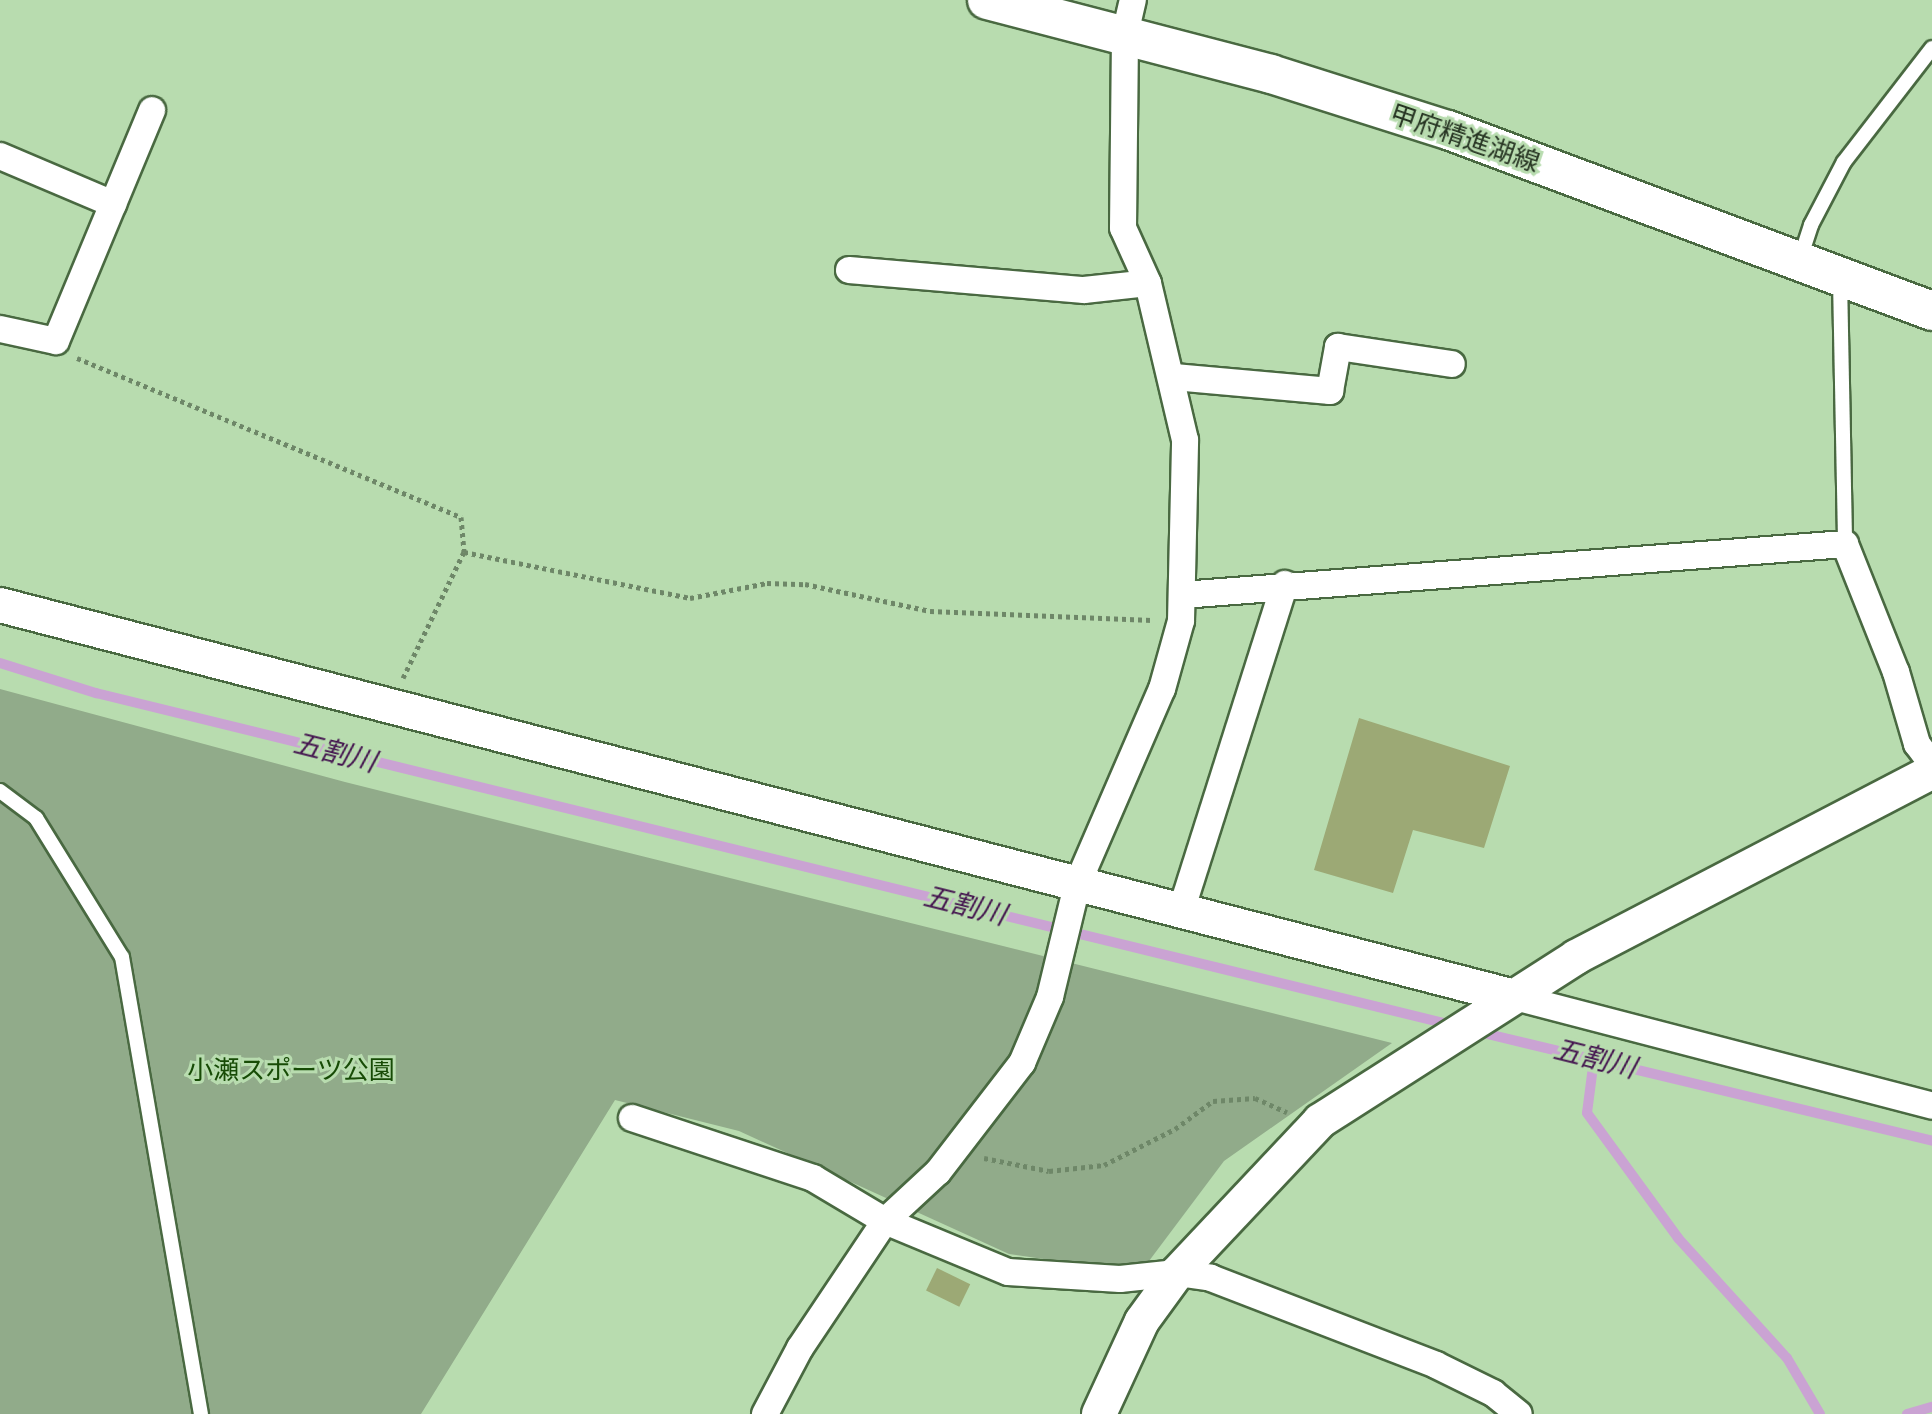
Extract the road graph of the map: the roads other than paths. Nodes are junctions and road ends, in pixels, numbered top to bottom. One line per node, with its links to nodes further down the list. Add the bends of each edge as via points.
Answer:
1 (987, 0): 2 (main road, 甲府精進湖線)
2 (1129, 17): 7 (main road, 甲府精進湖線); 10 (street, via 1123,228)
3 (1932, 48): 7 (lane, via 1844,162 1811,225)
4 (152, 110): 6 (street)
5 (0, 156): 6 (street)
6 (113, 204): 12 (street, via 56,341)
7 (1800, 259): 9 (main road, 甲府精進湖線)
8 (849, 270): 10 (street, via 1084,290)
9 (1841, 275): 11 (main road, 甲府精進湖線); 15 (lane, via 1836,295)
10 (1148, 283): 14 (street)
11 (1932, 311)
12 (0, 329)
13 (1452, 364): 14 (street, via 1338,347 1330,391)
14 (1174, 377): 17 (street, via 1185,440)
15 (1845, 544): 16 (street); 19 (street, via 1896,672 1917,744)
16 (1285, 584): 17 (street); 23 (street)
17 (1182, 595): 22 (street, via 1181,621 1162,689)
18 (0, 605): 22 (street, via 391,703)
19 (1932, 764)
20 (1932, 772): 24 (street)
21 (0, 791): 29 (lane, via 36,818 122,957)
22 (1074, 894): 23 (street); 27 (street, via 1050,997 1022,1063 938,1172)
23 (1182, 908): 24 (street)
24 (1500, 1003): 25 (street); 28 (street, via 1312,1129)
25 (1932, 1106)
26 (632, 1118): 27 (street, via 813,1178)
27 (885, 1221): 28 (street, via 1008,1272 1120,1279); 30 (street, via 800,1348)
28 (1177, 1273): 31 (street, via 1142,1321); 32 (street, via 1211,1278 1436,1365 1493,1393)
29 (201, 1414)
30 (765, 1414)
31 (1099, 1414)
32 (1519, 1414)

